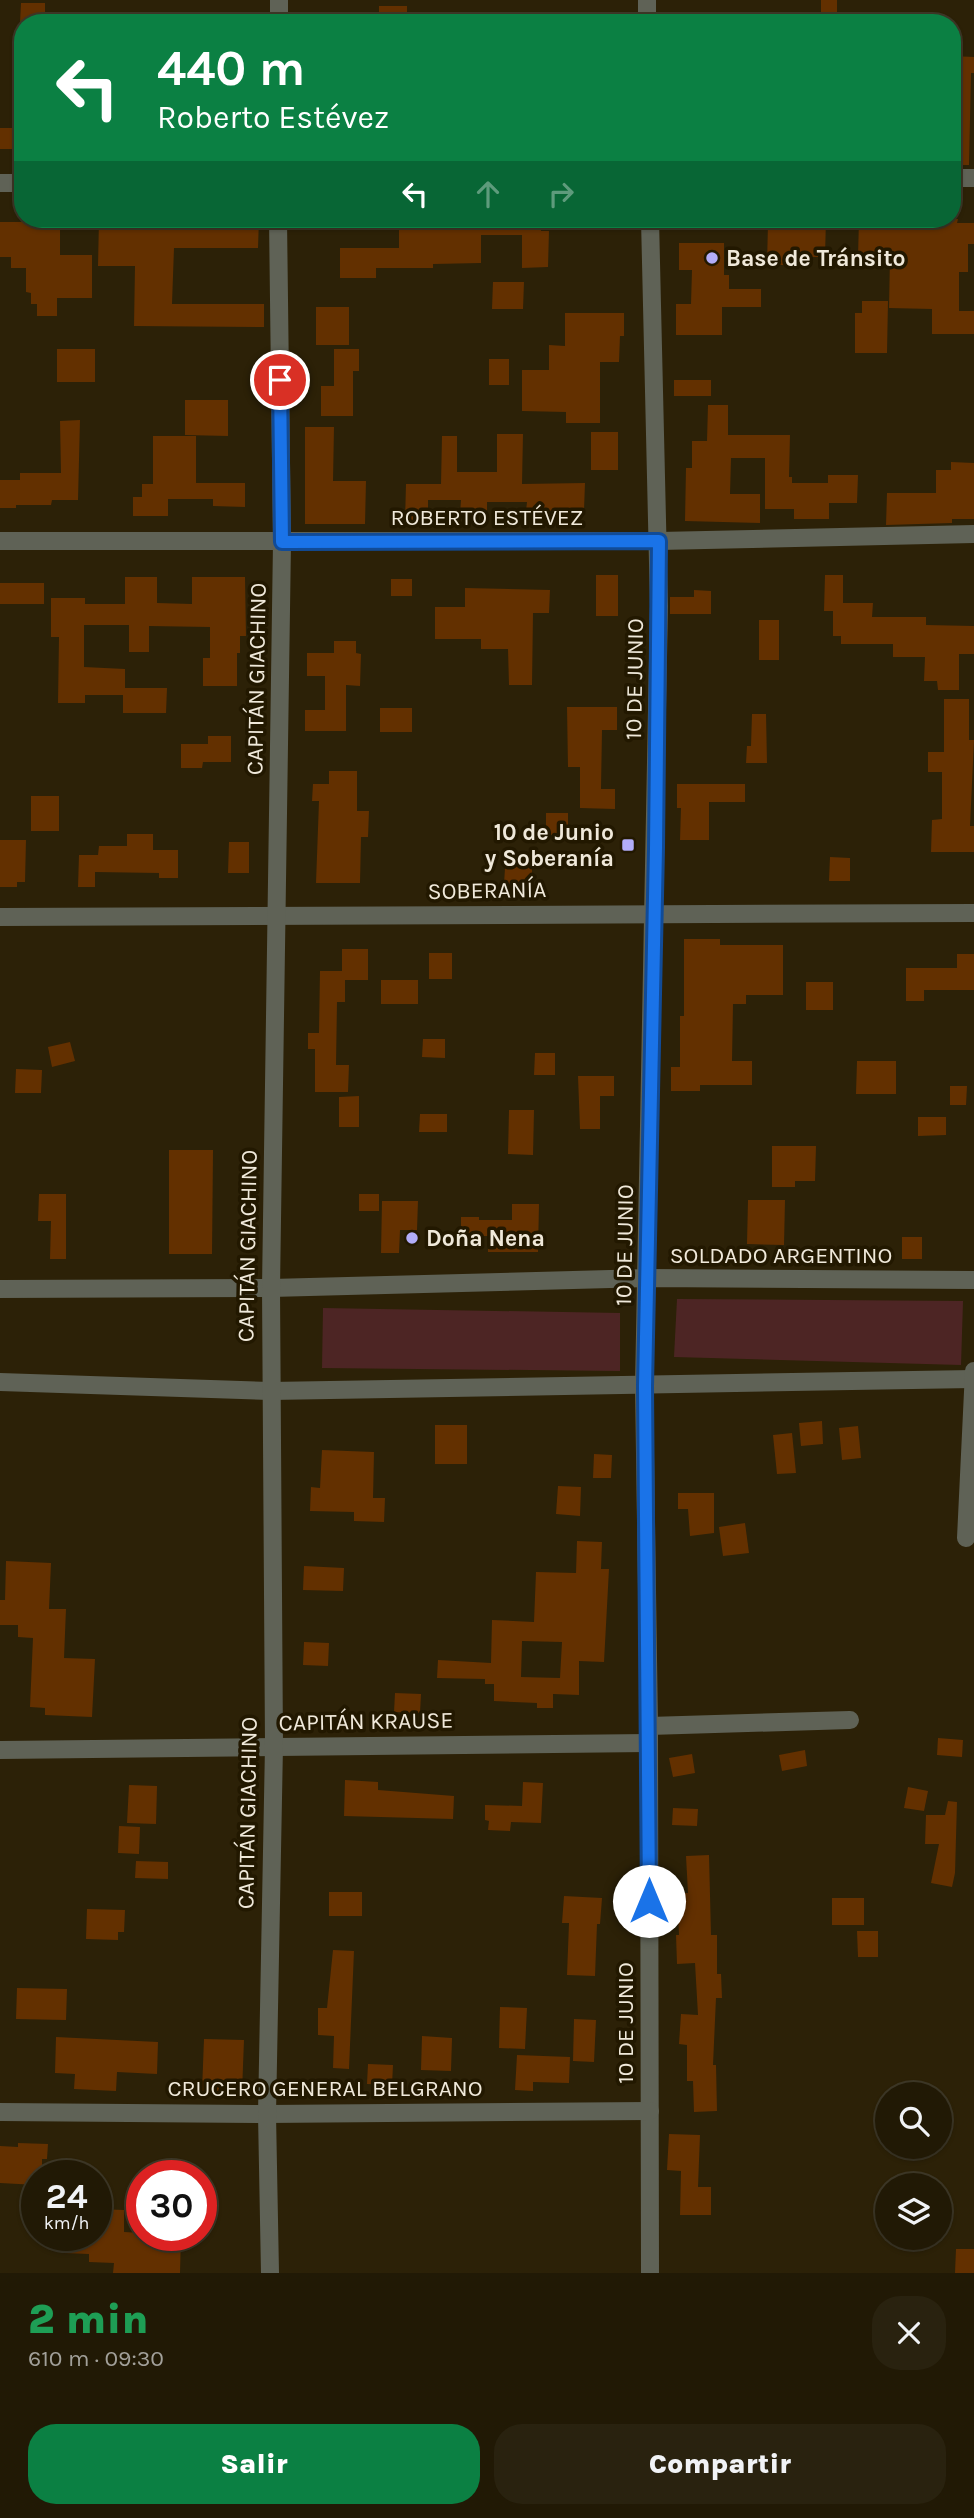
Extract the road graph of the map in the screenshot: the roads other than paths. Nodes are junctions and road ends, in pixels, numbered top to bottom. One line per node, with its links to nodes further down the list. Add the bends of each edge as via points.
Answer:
1 (278, 228): 6 (street, CAPITÁN GIACHINO)
2 (650, 228): 5 (street, 10 DE JUNIO)
3 (974, 534): 5 (street, ROBERTO ESTÉVEZ)
4 (0, 541): 6 (street, ROBERTO ESTÉVEZ)
5 (659, 541): 6 (street, ROBERTO ESTÉVEZ); 7 (street, 10 DE JUNIO)
6 (282, 542): 9 (street, CAPITÁN GIACHINO)
7 (654, 913): 8 (street, SOBERANÍA); 9 (street, SOBERANÍA); 11 (street, 10 DE JUNIO)
8 (974, 913)
9 (277, 916): 10 (street, SOBERANÍA); 13 (street, CAPITÁN GIACHINO)
10 (0, 917)
11 (648, 1278): 12 (street, SOLDADO ARGENTINO); 13 (street, SOLDADO ARGENTINO); 17 (street, 10 DE JUNIO)
12 (974, 1280)
13 (271, 1288): 14 (street, SOLDADO ARGENTINO); 18 (street, CAPITÁN GIACHINO)
14 (0, 1289)
15 (973, 1375): 17 (street); 19 (street)
16 (0, 1382): 18 (street)
17 (645, 1386): 18 (street); 21 (street, 10 DE JUNIO)
18 (270, 1391): 22 (street, CAPITÁN GIACHINO)
19 (966, 1538)
20 (850, 1720): 21 (street, CAPITÁN KRAUSE)
21 (648, 1734): 22 (street, CAPITÁN KRAUSE); 24 (street, 10 DE JUNIO)
22 (274, 1746): 23 (street, CAPITÁN KRAUSE); 26 (street, CAPITÁN GIACHINO)
23 (0, 1750)
24 (650, 2111): 26 (street, CRUCERO GENERAL BELGRANO); 28 (street, 10 DE JUNIO)
25 (0, 2112): 26 (street, CRUCERO GENERAL BELGRANO)
26 (267, 2114): 27 (street, CAPITÁN GIACHINO)
27 (270, 2273)
28 (650, 2273)

